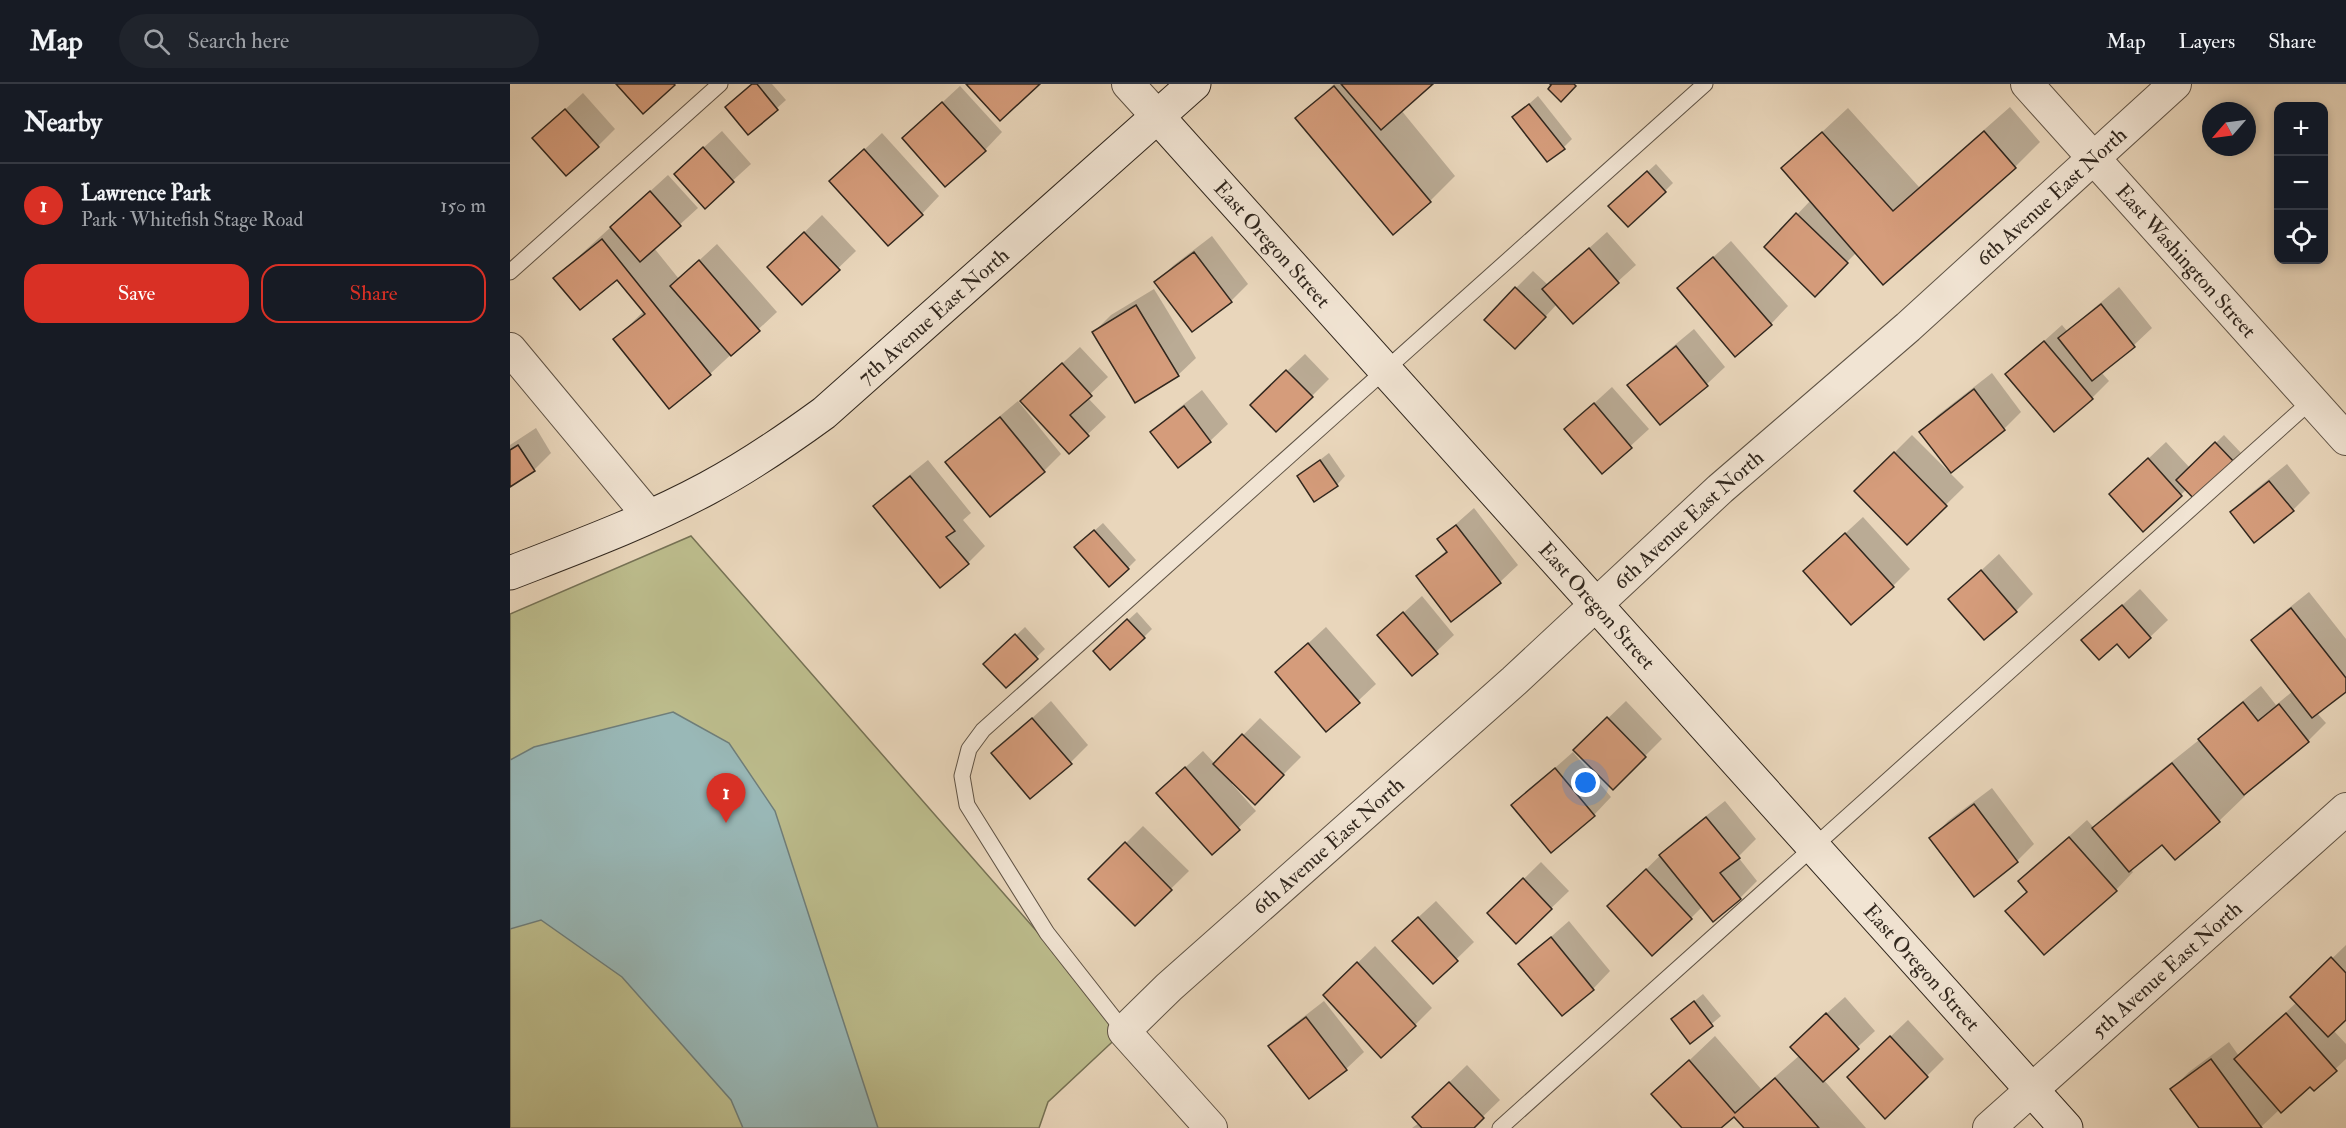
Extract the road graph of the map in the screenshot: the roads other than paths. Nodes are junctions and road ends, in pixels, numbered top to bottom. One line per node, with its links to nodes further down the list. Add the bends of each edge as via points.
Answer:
1 (720, 84): 9 (lane)
2 (1128, 84): 7 (street, East Oregon Street)
3 (1194, 84): 7 (street, 7th Avenue East North)
4 (1706, 84): 11 (lane)
5 (2027, 84): 8 (street, East Washington Street)
6 (2175, 84): 8 (street, 6th Avenue East North)
7 (1158, 117): 11 (street, East Oregon Street); 14 (street, 7th Avenue East North, via 824,413 768,453)
8 (2094, 158): 12 (street, East Washington Street); 16 (street, 6th Avenue East North)
9 (510, 272)
10 (510, 349): 14 (street)
11 (1386, 370): 16 (street, East Oregon Street); 19 (lane, via 983,730 969,749 962,776 967,805 1047,933)
12 (2311, 401): 13 (street, East Washington Street); 18 (lane)
13 (2346, 439)
14 (649, 516): 15 (street, 7th Avenue East North)
15 (510, 573)
16 (1595, 603): 18 (street, East Oregon Street); 19 (street, 6th Avenue East North, via 1514,681)
17 (2346, 809): 20 (street, 5th Avenue East North)
18 (1814, 846): 20 (street, East Oregon Street); 22 (lane)
19 (1124, 1031): 21 (street)
20 (2031, 1090): 23 (street, 5th Avenue East North); 24 (street, East Oregon Street)
21 (1211, 1128)
22 (1500, 1128)
23 (1989, 1128)
24 (2066, 1128)

